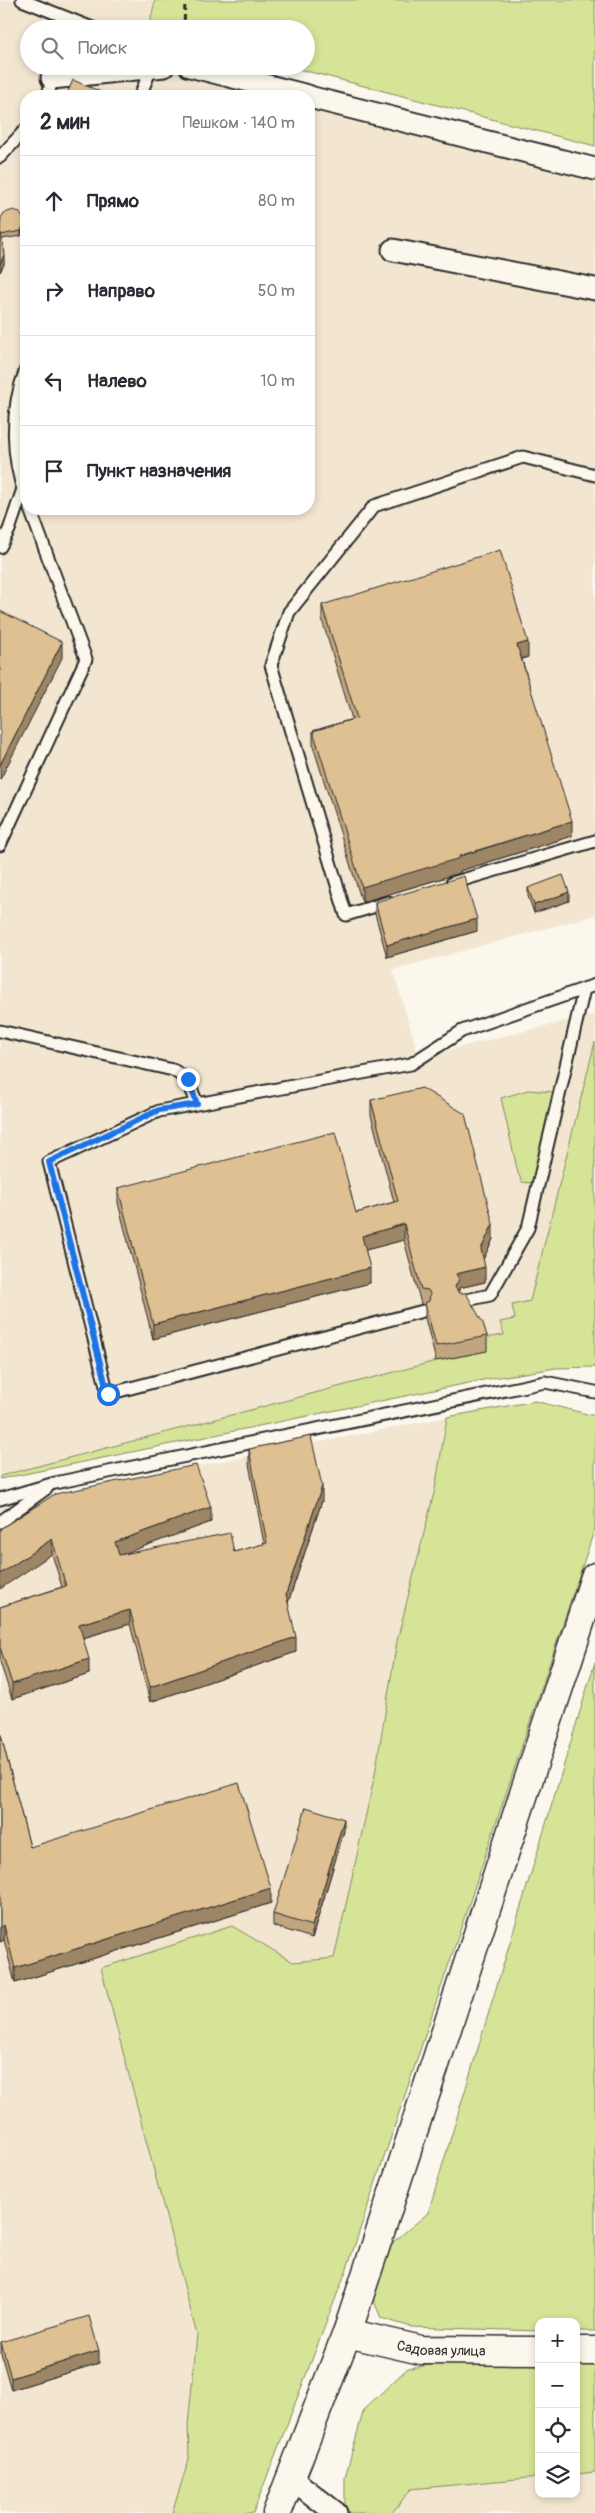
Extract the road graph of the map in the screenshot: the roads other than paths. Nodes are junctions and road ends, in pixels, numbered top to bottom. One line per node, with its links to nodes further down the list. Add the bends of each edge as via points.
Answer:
1 (22, 0): 2 (lane)
2 (72, 20)
3 (114, 75): 6 (street)
4 (152, 75): 7 (lane)
5 (225, 75): 8 (street)
6 (50, 87)
7 (143, 90)
8 (284, 90)
9 (315, 98): 12 (street)
10 (20, 135): 11 (lane)
11 (0, 157)
12 (595, 169)
13 (393, 250): 14 (street)
14 (595, 289)
15 (20, 389): 16 (lane, via 13,438)
16 (20, 470)
17 (595, 475): 24 (lane, via 523,457 374,506 288,612 271,665 346,915)
18 (20, 505): 20 (lane)
19 (32, 515): 22 (lane, via 86,658)
20 (0, 547)
21 (595, 841): 23 (lane)
22 (0, 845)
23 (442, 886)
24 (404, 898)
25 (590, 987): 27 (lane, via 462,1032 411,1064); 28 (lane, via 528,1228 490,1295)
26 (0, 1031): 27 (lane, via 173,1070 188,1079)
27 (197, 1104): 29 (lane, via 159,1110 49,1162 108,1394)
28 (462, 1300)
29 (423, 1311)
30 (595, 1392): 31 (lane, via 545,1382)
31 (55, 1482): 32 (lane); 33 (lane)
32 (0, 1499)
33 (0, 1522)
34 (595, 1577): 35 (main road)
35 (347, 2333): 36 (main road, Садовая улица, via 421,2350); 39 (main road)
36 (535, 2351)
37 (580, 2351): 38 (main road)
38 (595, 2351)
39 (291, 2478): 40 (main road); 41 (street)
40 (277, 2513)
41 (336, 2513)

